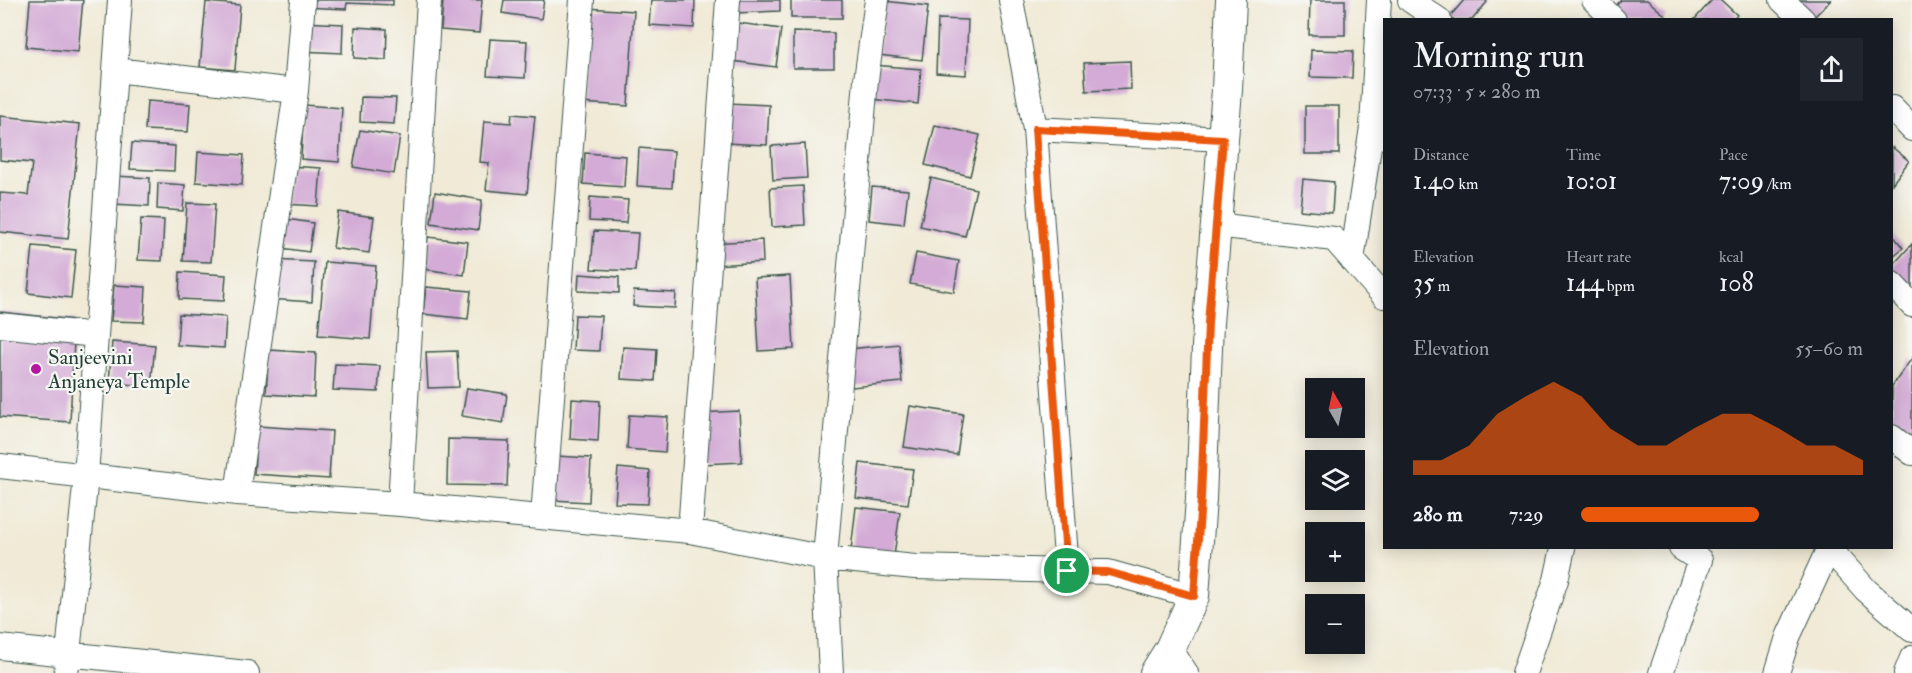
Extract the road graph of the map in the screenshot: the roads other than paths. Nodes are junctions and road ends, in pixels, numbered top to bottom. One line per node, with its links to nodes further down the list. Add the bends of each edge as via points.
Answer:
1 (120, 0): 16 (street)
2 (303, 0): 17 (street)
3 (429, 0): 35 (street)
4 (582, 0): 36 (street)
5 (728, 0): 37 (street)
6 (877, 0): 42 (street, via 866,80)
7 (1011, 0): 19 (street)
8 (1231, 0): 22 (street)
9 (1379, 0): 21 (street)
10 (1410, 0): 13 (street)
11 (1594, 0): 14 (street)
12 (1782, 0): 15 (street)
13 (1436, 18)
14 (1612, 18)
15 (1801, 18)
16 (115, 70): 17 (street); 29 (street)
17 (296, 91): 34 (street)
18 (1893, 109): 20 (street)
19 (1035, 129): 22 (street); 43 (street)
20 (1912, 129)
21 (1378, 132): 24 (street)
22 (1223, 139): 23 (street)
23 (1216, 225): 24 (street, via 1334,238); 44 (street)
24 (1352, 260): 26 (street)
25 (1893, 285): 27 (street)
26 (1383, 295)
27 (1912, 305)
28 (0, 325): 29 (street)
29 (96, 335): 33 (street)
30 (1893, 438): 31 (street)
31 (1912, 453)
32 (0, 466): 33 (street)
33 (86, 476): 34 (street); 48 (street)
34 (237, 493): 35 (street)
35 (400, 504): 36 (street)
36 (543, 518): 37 (street)
37 (690, 531): 42 (street)
38 (1563, 549): 53 (street)
39 (1683, 549): 54 (street, via 1700,560)
40 (1829, 549): 55 (street, via 1788,637)
41 (1830, 549): 45 (street, via 1866,590)
42 (825, 558): 43 (street, via 915,567); 52 (street)
43 (1067, 571): 44 (street, via 1108,572)
44 (1194, 596): 49 (street)
45 (1912, 630)
46 (0, 647): 48 (street)
47 (1912, 658): 56 (street)
48 (66, 664): 50 (street)
49 (1170, 665)
50 (218, 672): 51 (street)
51 (247, 673)
52 (831, 673)
53 (1524, 673)
54 (1661, 673)
55 (1777, 673)
56 (1906, 673)

